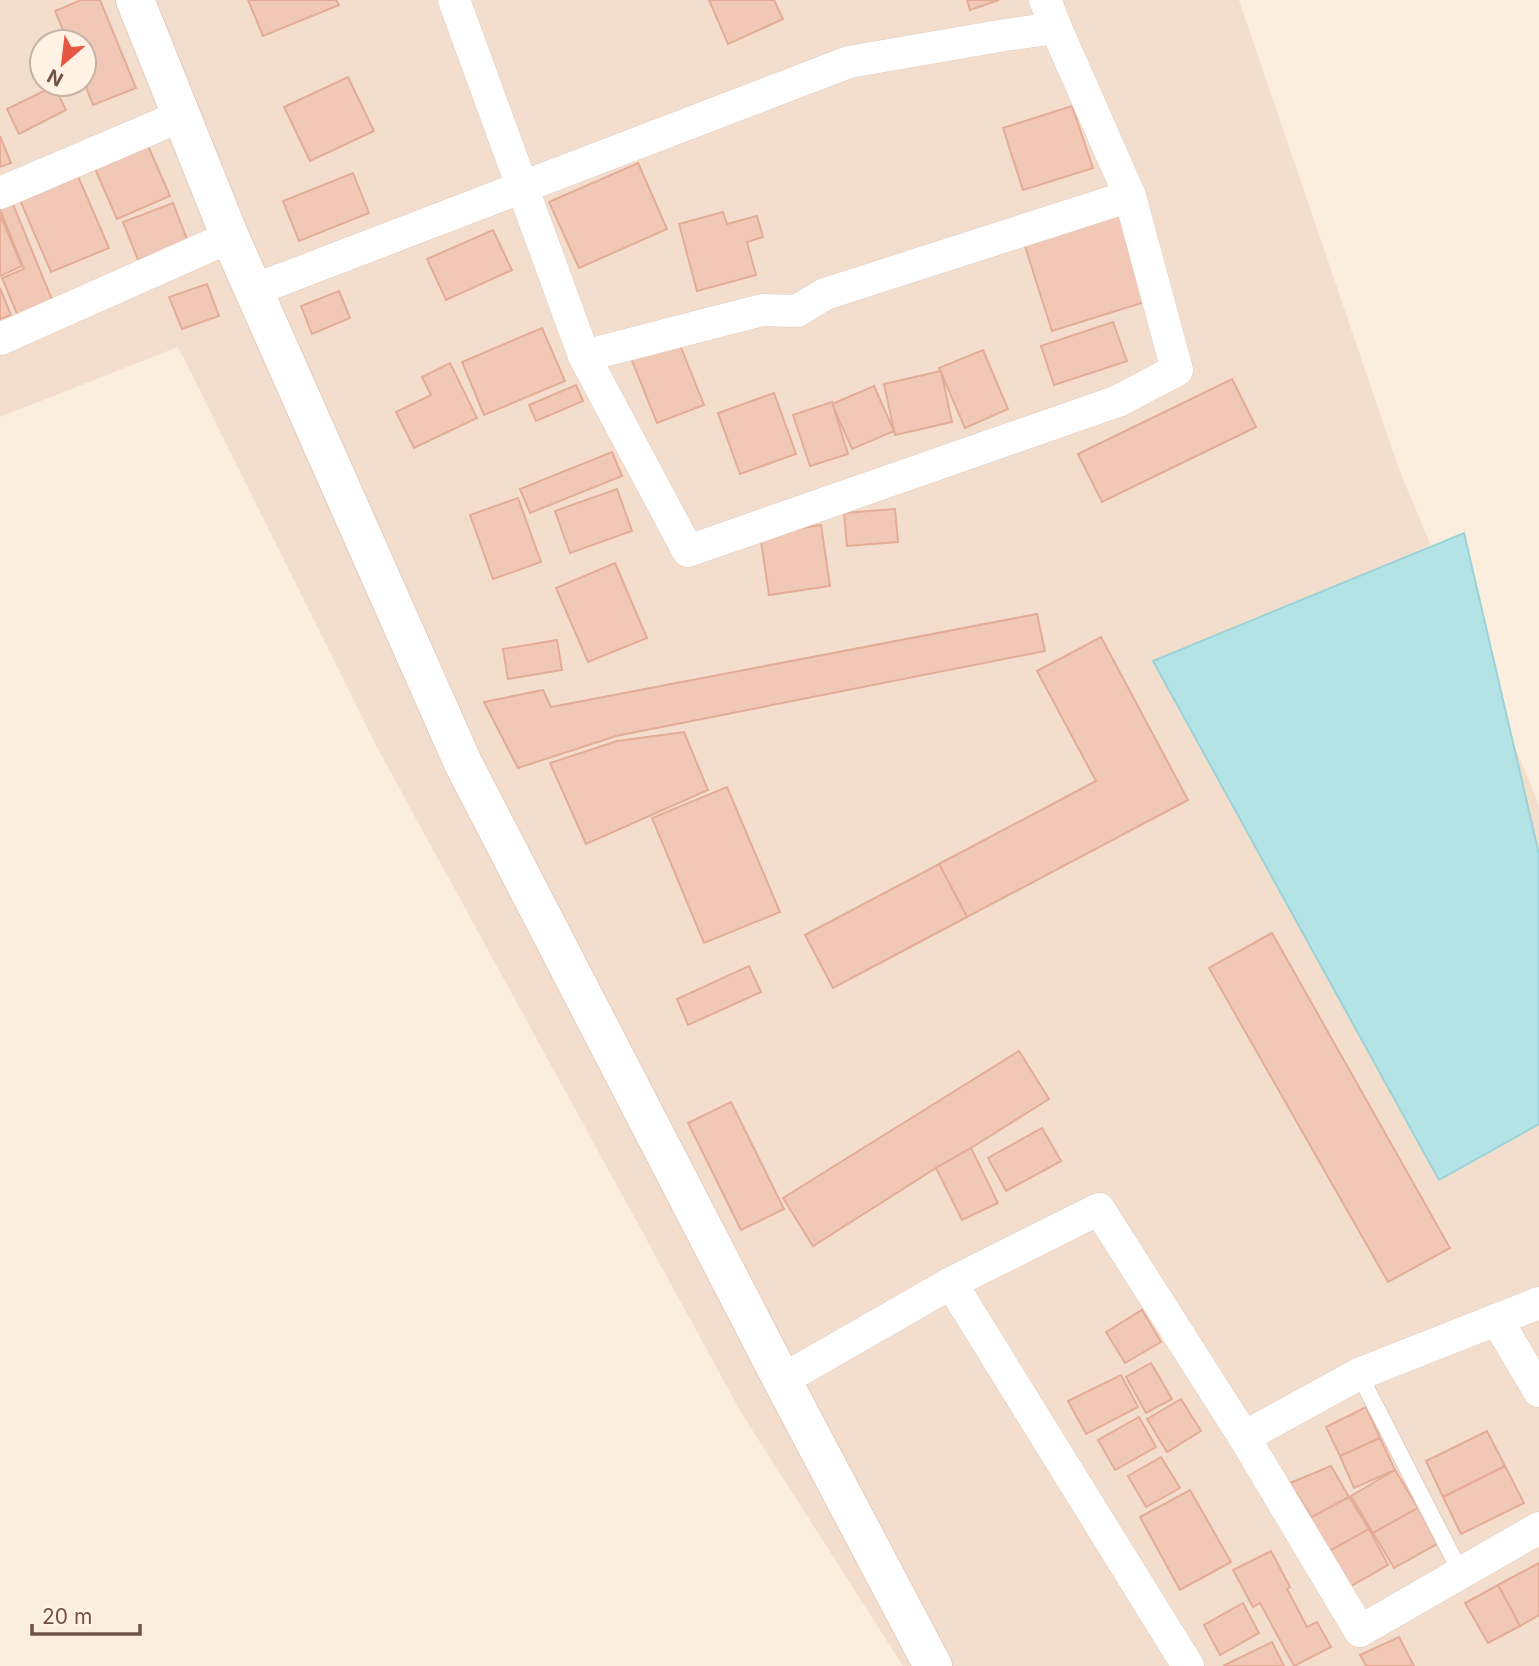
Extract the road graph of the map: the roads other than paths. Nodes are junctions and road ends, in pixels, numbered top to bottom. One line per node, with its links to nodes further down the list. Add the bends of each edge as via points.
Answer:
1 (135, 0): 4 (street)
2 (454, 0): 5 (street)
3 (1050, 14): 5 (street, via 1005,35 849,62); 7 (street)
4 (181, 116): 6 (street); 8 (street)
5 (522, 187): 9 (street); 11 (street)
6 (0, 193)
7 (1130, 196): 11 (street, via 825,294 797,311 762,310); 11 (street, via 1177,370 1118,401 688,551)
8 (230, 237): 9 (street); 10 (street)
9 (254, 290): 16 (street, via 463,764)
10 (0, 340)
11 (584, 356)
12 (951, 1283): 16 (street); 18 (street, via 1099,1209); 22 (street)
13 (1539, 1303): 14 (street)
14 (1497, 1320): 15 (street); 17 (street)
15 (1359, 1374): 18 (street); 20 (lane)
16 (782, 1380): 21 (street)
17 (1539, 1391)
18 (1244, 1437): 20 (street, via 1360,1632)
19 (1539, 1528): 20 (street)
20 (1461, 1573)
21 (933, 1666)
22 (1188, 1666)

